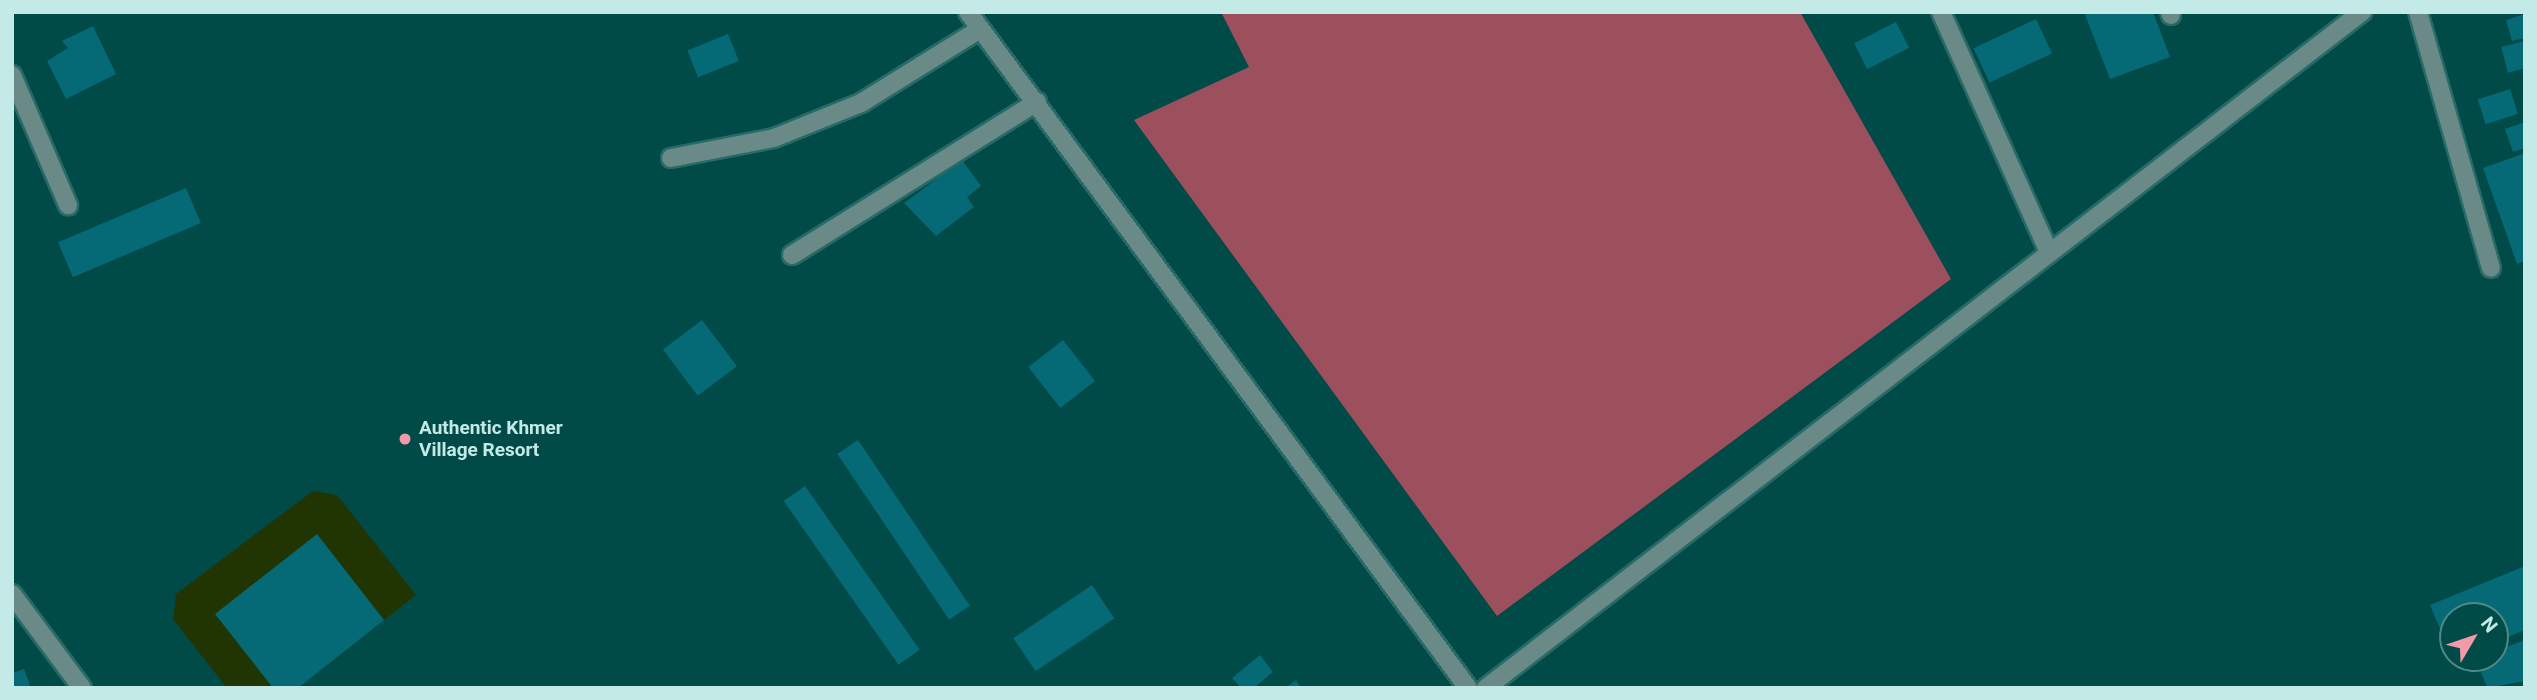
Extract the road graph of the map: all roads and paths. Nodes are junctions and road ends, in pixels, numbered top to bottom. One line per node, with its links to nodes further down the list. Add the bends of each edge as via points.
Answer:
1 (968, 12): 5 (street)
2 (1941, 12): 10 (street)
3 (2362, 12): 10 (street)
4 (2418, 12): 12 (street)
5 (980, 29): 7 (street); 8 (street, via 861,103 774,138)
6 (12, 75): 9 (street)
7 (1037, 102): 11 (street); 15 (street)
8 (671, 159)
9 (68, 205)
10 (2048, 250): 16 (street)
11 (792, 256)
12 (2491, 268)
13 (12, 594): 14 (street)
14 (82, 688)
15 (1468, 688)
16 (1486, 688)

